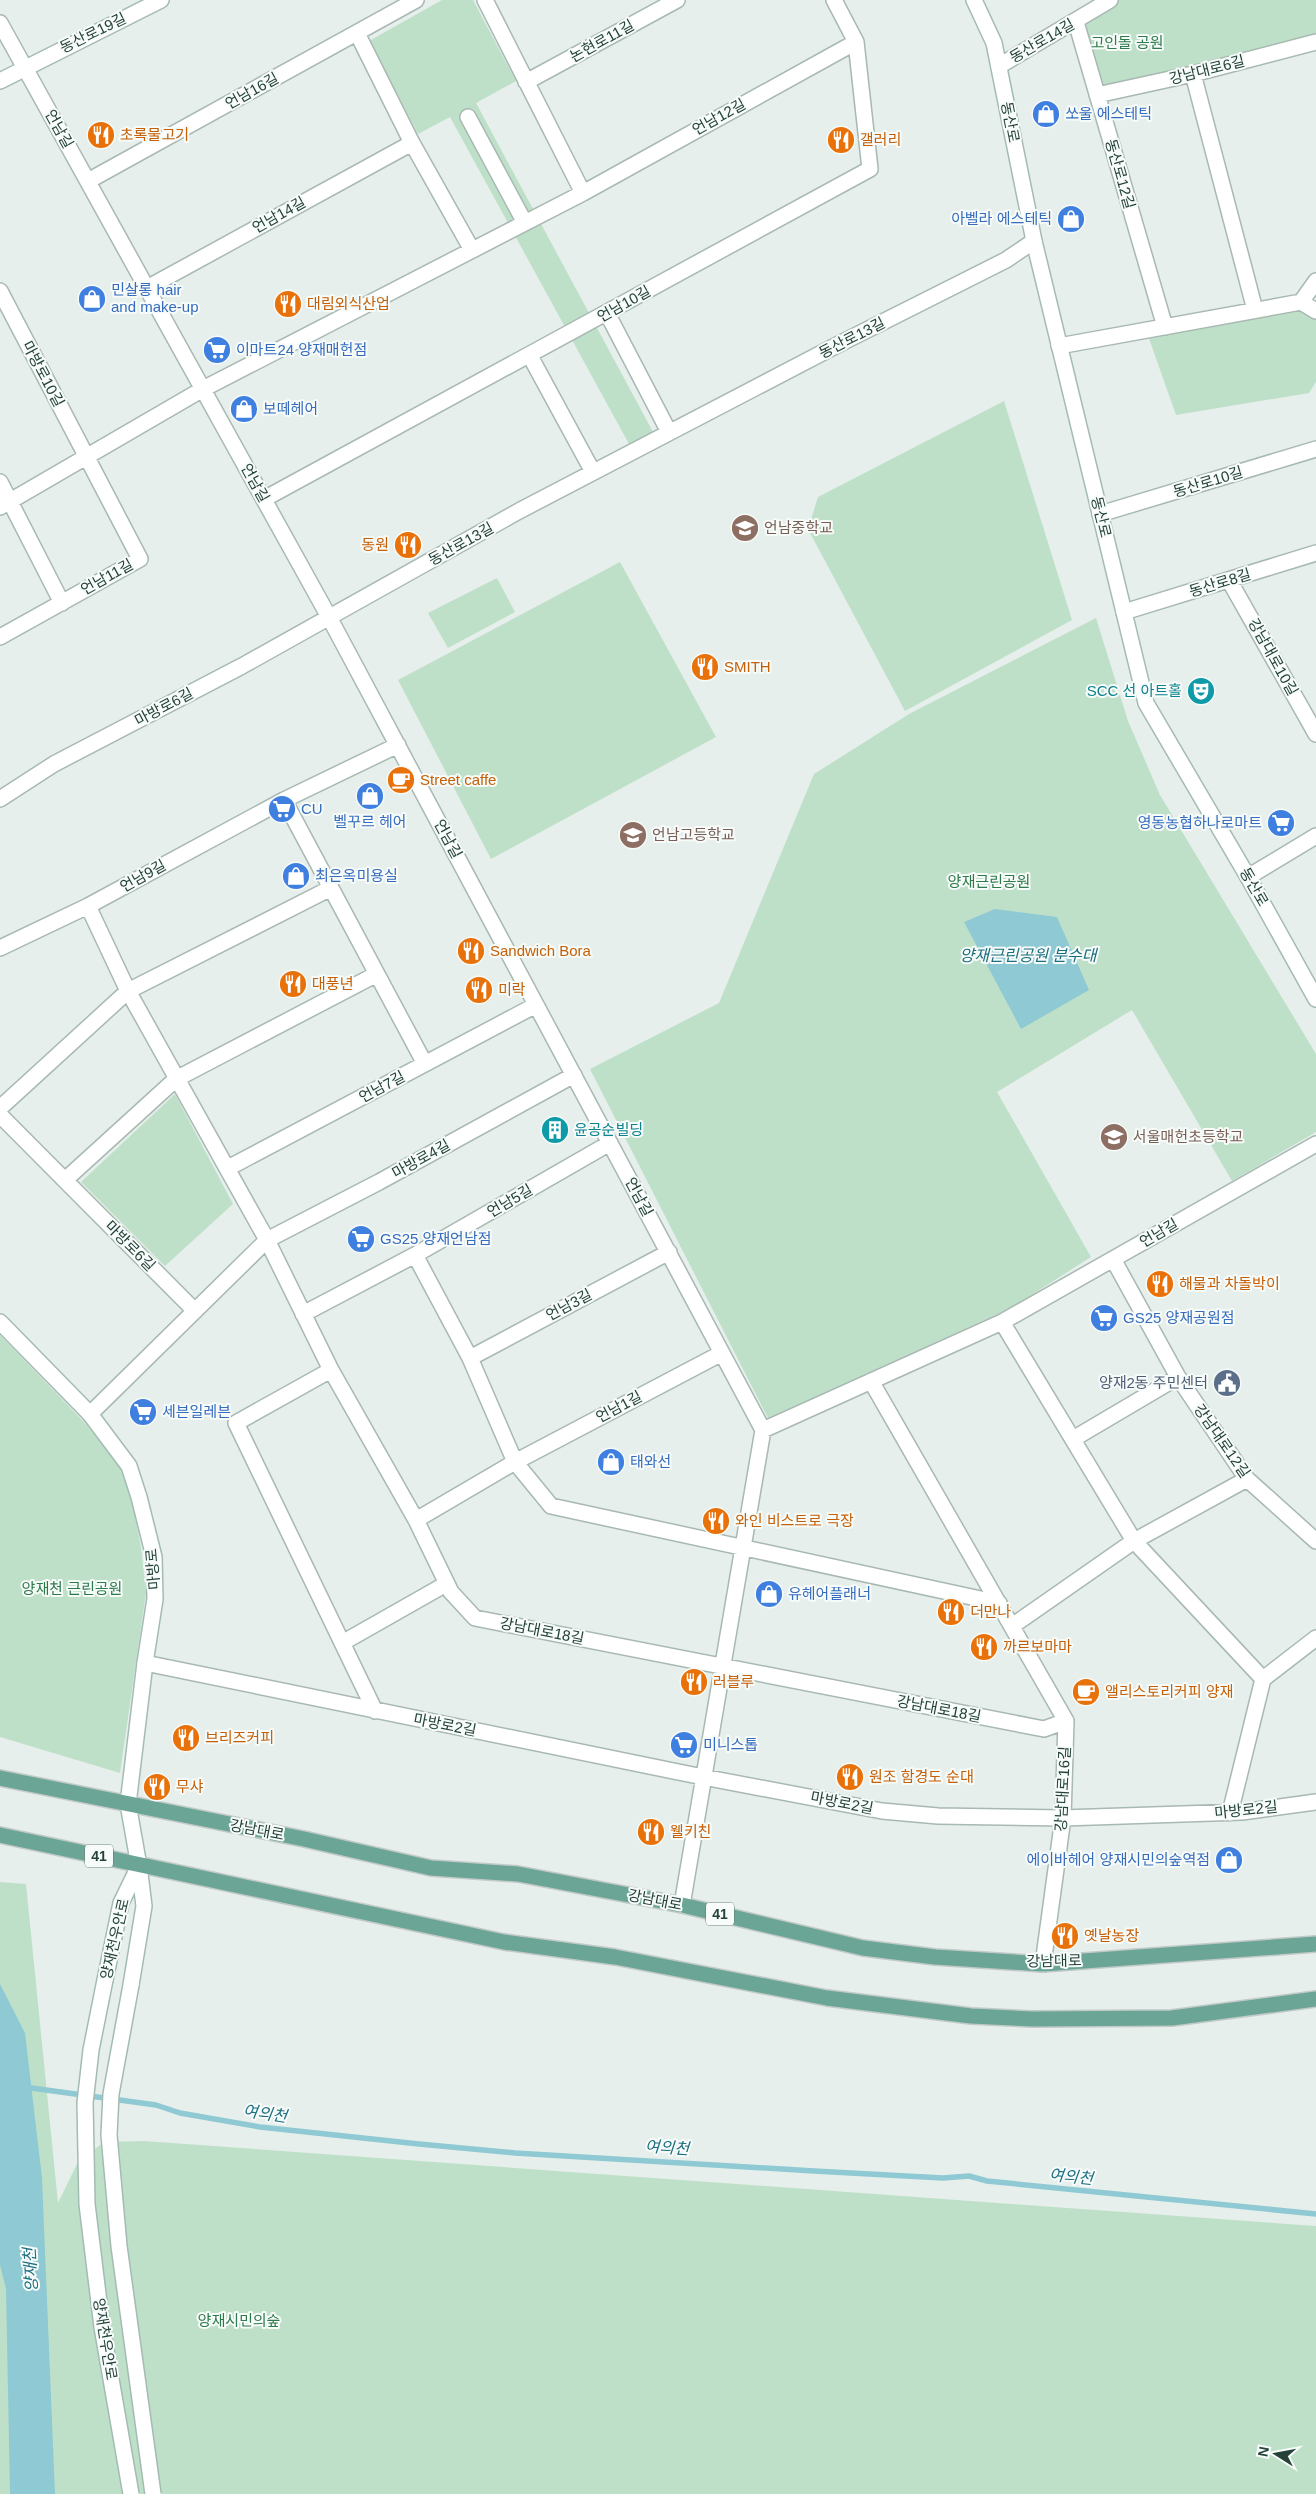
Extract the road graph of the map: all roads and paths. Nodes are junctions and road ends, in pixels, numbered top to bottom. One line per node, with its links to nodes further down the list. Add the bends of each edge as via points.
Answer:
1 (161, 0): 14 (street, 동산로19길)
2 (485, 0): 17 (street)
3 (677, 0): 17 (street, 논현로11길)
4 (834, 0): 11 (street)
5 (974, 0): 13 (street, 동산로, via 994,43)
6 (1110, 0): 8 (street, 동산로14길)
7 (412, 1): 10 (street, 언남16길)
8 (1076, 22): 13 (street, 동산로14길); 18 (street, 동산로12길)
9 (0, 23): 14 (street, 언남길)
10 (357, 33): 20 (street); 21 (street, 언남16길)
11 (856, 42): 22 (street, 언남12길); 32 (street, 언남10길, via 870,169)
12 (1316, 42): 15 (street, 강남대로6길)
13 (999, 66): 24 (street, 동산로)
14 (24, 67): 16 (street); 21 (street, 언남길)
15 (1193, 74): 18 (street, 강남대로6길); 30 (street)
16 (0, 81)
17 (526, 82): 22 (street)
18 (1097, 95): 33 (street, 동산로12길)
19 (468, 117): 23 (street)
20 (412, 143): 25 (street); 27 (street, 언남14길)
21 (88, 181): 27 (street, 언남길)
22 (583, 193): 23 (street, 언남12길)
23 (525, 223): 25 (street, 언남12길)
24 (1034, 241): 34 (street, 동산로); 37 (street, 동산로13길, via 1006,260)
25 (472, 250): 36 (street, 언남12길)
26 (1316, 281): 29 (street)
27 (147, 288): 36 (street, 언남길)
28 (0, 291): 39 (street, 마방로10길)
29 (1301, 302): 30 (street); 31 (street)
30 (1255, 310): 33 (street)
31 (1316, 310)
32 (607, 314): 35 (street, 언남10길); 37 (street)
33 (1165, 327): 34 (street)
34 (1059, 346): 44 (street, 동산로)
35 (530, 356): 40 (street); 42 (street, 언남10길)
36 (203, 389): 39 (street); 42 (street, 언남길)
37 (668, 432): 40 (street, 동산로13길)
38 (1316, 449): 44 (street, 동산로10길)
39 (86, 457): 43 (street); 47 (street, 언남11길, via 140,559)
40 (593, 472): 49 (street, 동산로13길)
41 (0, 482): 43 (street)
42 (264, 499): 49 (street, 언남길)
43 (5, 504): 47 (street)
44 (1100, 514): 48 (street, 동산로)
45 (1316, 553): 46 (street, 동산로8길)
46 (1229, 580): 48 (street, 동산로8길); 51 (street, 강남대로10길)
47 (62, 603): 50 (street, 언남11길)
48 (1124, 612): 56 (street, 동산로, via 1146,703)
49 (330, 617): 52 (street, 언남길); 53 (street, 마방로6길, via 54,764)
50 (0, 637)
51 (1316, 734)
52 (398, 745): 54 (street, 언남9길); 63 (street, 언남길)
53 (0, 799)
54 (284, 800): 57 (street); 58 (street, 언남9길)
55 (1316, 836): 56 (street)
56 (1248, 877): 62 (street, 동산로)
57 (331, 888): 60 (street); 61 (street)
58 (88, 906): 59 (street, 언남9길); 61 (street)
59 (0, 948)
60 (377, 974): 64 (street); 66 (street)
61 (128, 991): 66 (street); 67 (street)
62 (1316, 999)
63 (536, 1005): 64 (street, 언남7길); 65 (street, 언남길)
64 (425, 1064): 71 (street, 언남7길)
65 (574, 1075): 69 (street, 언남길); 73 (street, 마방로4길)
66 (176, 1079): 71 (street); 72 (street)
67 (0, 1108)
68 (0, 1115): 72 (street, 마방로6길)
69 (610, 1143): 74 (street, 언남길); 75 (street, 언남5길)
70 (1316, 1144): 76 (street, 언남길)
71 (228, 1168): 73 (street)
72 (66, 1180): 77 (street, 마방로6길)
73 (267, 1240): 77 (street, 마방로4길); 78 (street)
74 (669, 1252): 81 (street, 언남길); 82 (street, 언남3길)
75 (415, 1255): 78 (street, 언남5길); 82 (street)
76 (1113, 1259): 80 (street, 언남길); 84 (street, 강남대로12길)
77 (195, 1311): 86 (street, 마방로4길)
78 (303, 1314): 83 (street)
79 (0, 1322): 86 (street, 마방로)
80 (1002, 1322): 85 (street, 언남길); 88 (street)
81 (722, 1353): 87 (street, 언남길); 89 (street, 언남1길)
82 (470, 1358): 89 (street)
83 (331, 1370): 91 (street); 99 (street, via 236,1423)
84 (1178, 1377): 88 (street); 90 (street, 강남대로12길)
85 (872, 1381): 87 (street, 언남길); 96 (street)
86 (90, 1414): 100 (street, 마방로, via 129,1466 154,1557 155,1598)
87 (763, 1430): 94 (street)
88 (1073, 1439): 92 (street)
89 (515, 1462): 91 (street, 언남1길); 94 (street, via 551,1506)
90 (1247, 1479): 92 (street); 93 (street, 강남대로12길)
91 (416, 1520): 95 (street, 강남대로18길)
92 (1134, 1541): 97 (street); 102 (street)
93 (1316, 1541)
94 (743, 1547): 96 (street); 101 (street)
95 (446, 1584): 99 (street); 101 (street, 강남대로18길, via 475,1618)
96 (1000, 1603): 97 (street)
97 (1012, 1626): 104 (street)
98 (1316, 1638): 102 (street)
99 (342, 1643): 103 (street)
100 (145, 1664): 103 (street, 마방로2길); 108 (street, 마방로)
101 (722, 1667): 104 (street, 강남대로18길, via 1044,1729); 105 (street)
102 (1263, 1679): 109 (street)
103 (375, 1711): 105 (street, 마방로2길)
104 (1066, 1721): 110 (street, 강남대로16길)
105 (703, 1777): 110 (street, 마방로2길, via 882,1811 938,1816); 113 (street)
106 (0, 1778): 108 (main road, 강남대로 / 41)
107 (1316, 1802): 109 (street, 마방로2길)
108 (128, 1804): 112 (street, 마방로); 113 (main road, 강남대로 / 41, via 431,1868 518,1874)
109 (1230, 1813): 110 (street, 마방로2길)
110 (1063, 1818): 115 (street, 강남대로16길)
111 (0, 1836): 112 (main road, 41)
112 (139, 1866): 116 (main road, 41, via 504,1942 615,1957 828,1998 971,2016 1172,2018); 117 (street, 양재천우안로, bridge, via 121,1902 91,2050 85,2104 87,2204 102,2327); 118 (street, 양재천우안로, bridge, via 144,1906 111,2094 109,2135 119,2246)
113 (682, 1905): 115 (main road, 강남대로 / 41, via 863,1948 935,1957)
114 (1316, 1944): 115 (main road, 강남대로 / 41)
115 (1043, 1964)
116 (1316, 1999)
117 (131, 2494)
118 (153, 2494)

